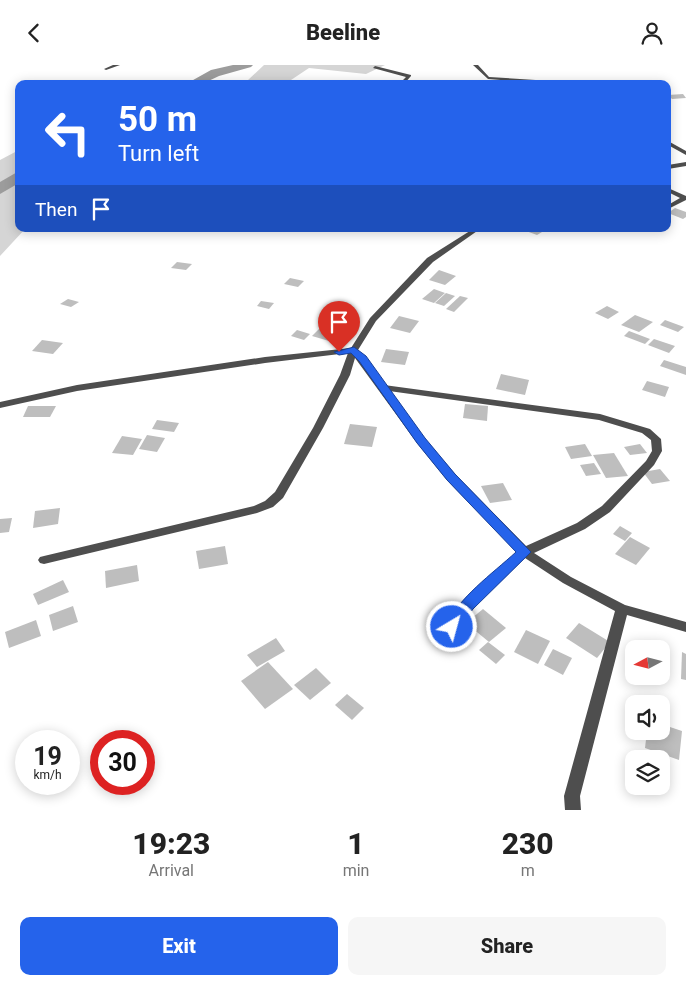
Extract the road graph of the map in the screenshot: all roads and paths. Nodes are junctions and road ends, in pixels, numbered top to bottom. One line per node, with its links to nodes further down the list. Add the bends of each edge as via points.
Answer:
1 (118, 65): 5 (street)
2 (393, 65): 6 (street)
3 (475, 65): 8 (street, via 488,78)
4 (375, 67): 6 (street)
5 (106, 69)
6 (387, 69): 7 (street, via 409,76)
7 (405, 80)
8 (497, 80)
9 (671, 145): 10 (street)
10 (686, 153)
11 (686, 164): 12 (street)
12 (671, 166)
13 (671, 191): 14 (street)
14 (685, 198): 15 (street)
15 (671, 205)
16 (472, 232): 17 (street, via 430,260 404,285 373,319)
17 (354, 350): 18 (street); 19 (street, via 77,388); 21 (street, via 318,428 279,495 269,504)
18 (381, 387): 20 (street, via 451,477); 20 (street, via 600,417 646,431 656,439 657,451 650,463 606,509 581,526)
19 (0, 405)
20 (524, 552): 22 (street); 23 (street, via 468,605)
21 (44, 560)
22 (622, 609): 24 (street); 25 (street, via 572,796)
23 (452, 627)
24 (686, 627)
25 (573, 810)

